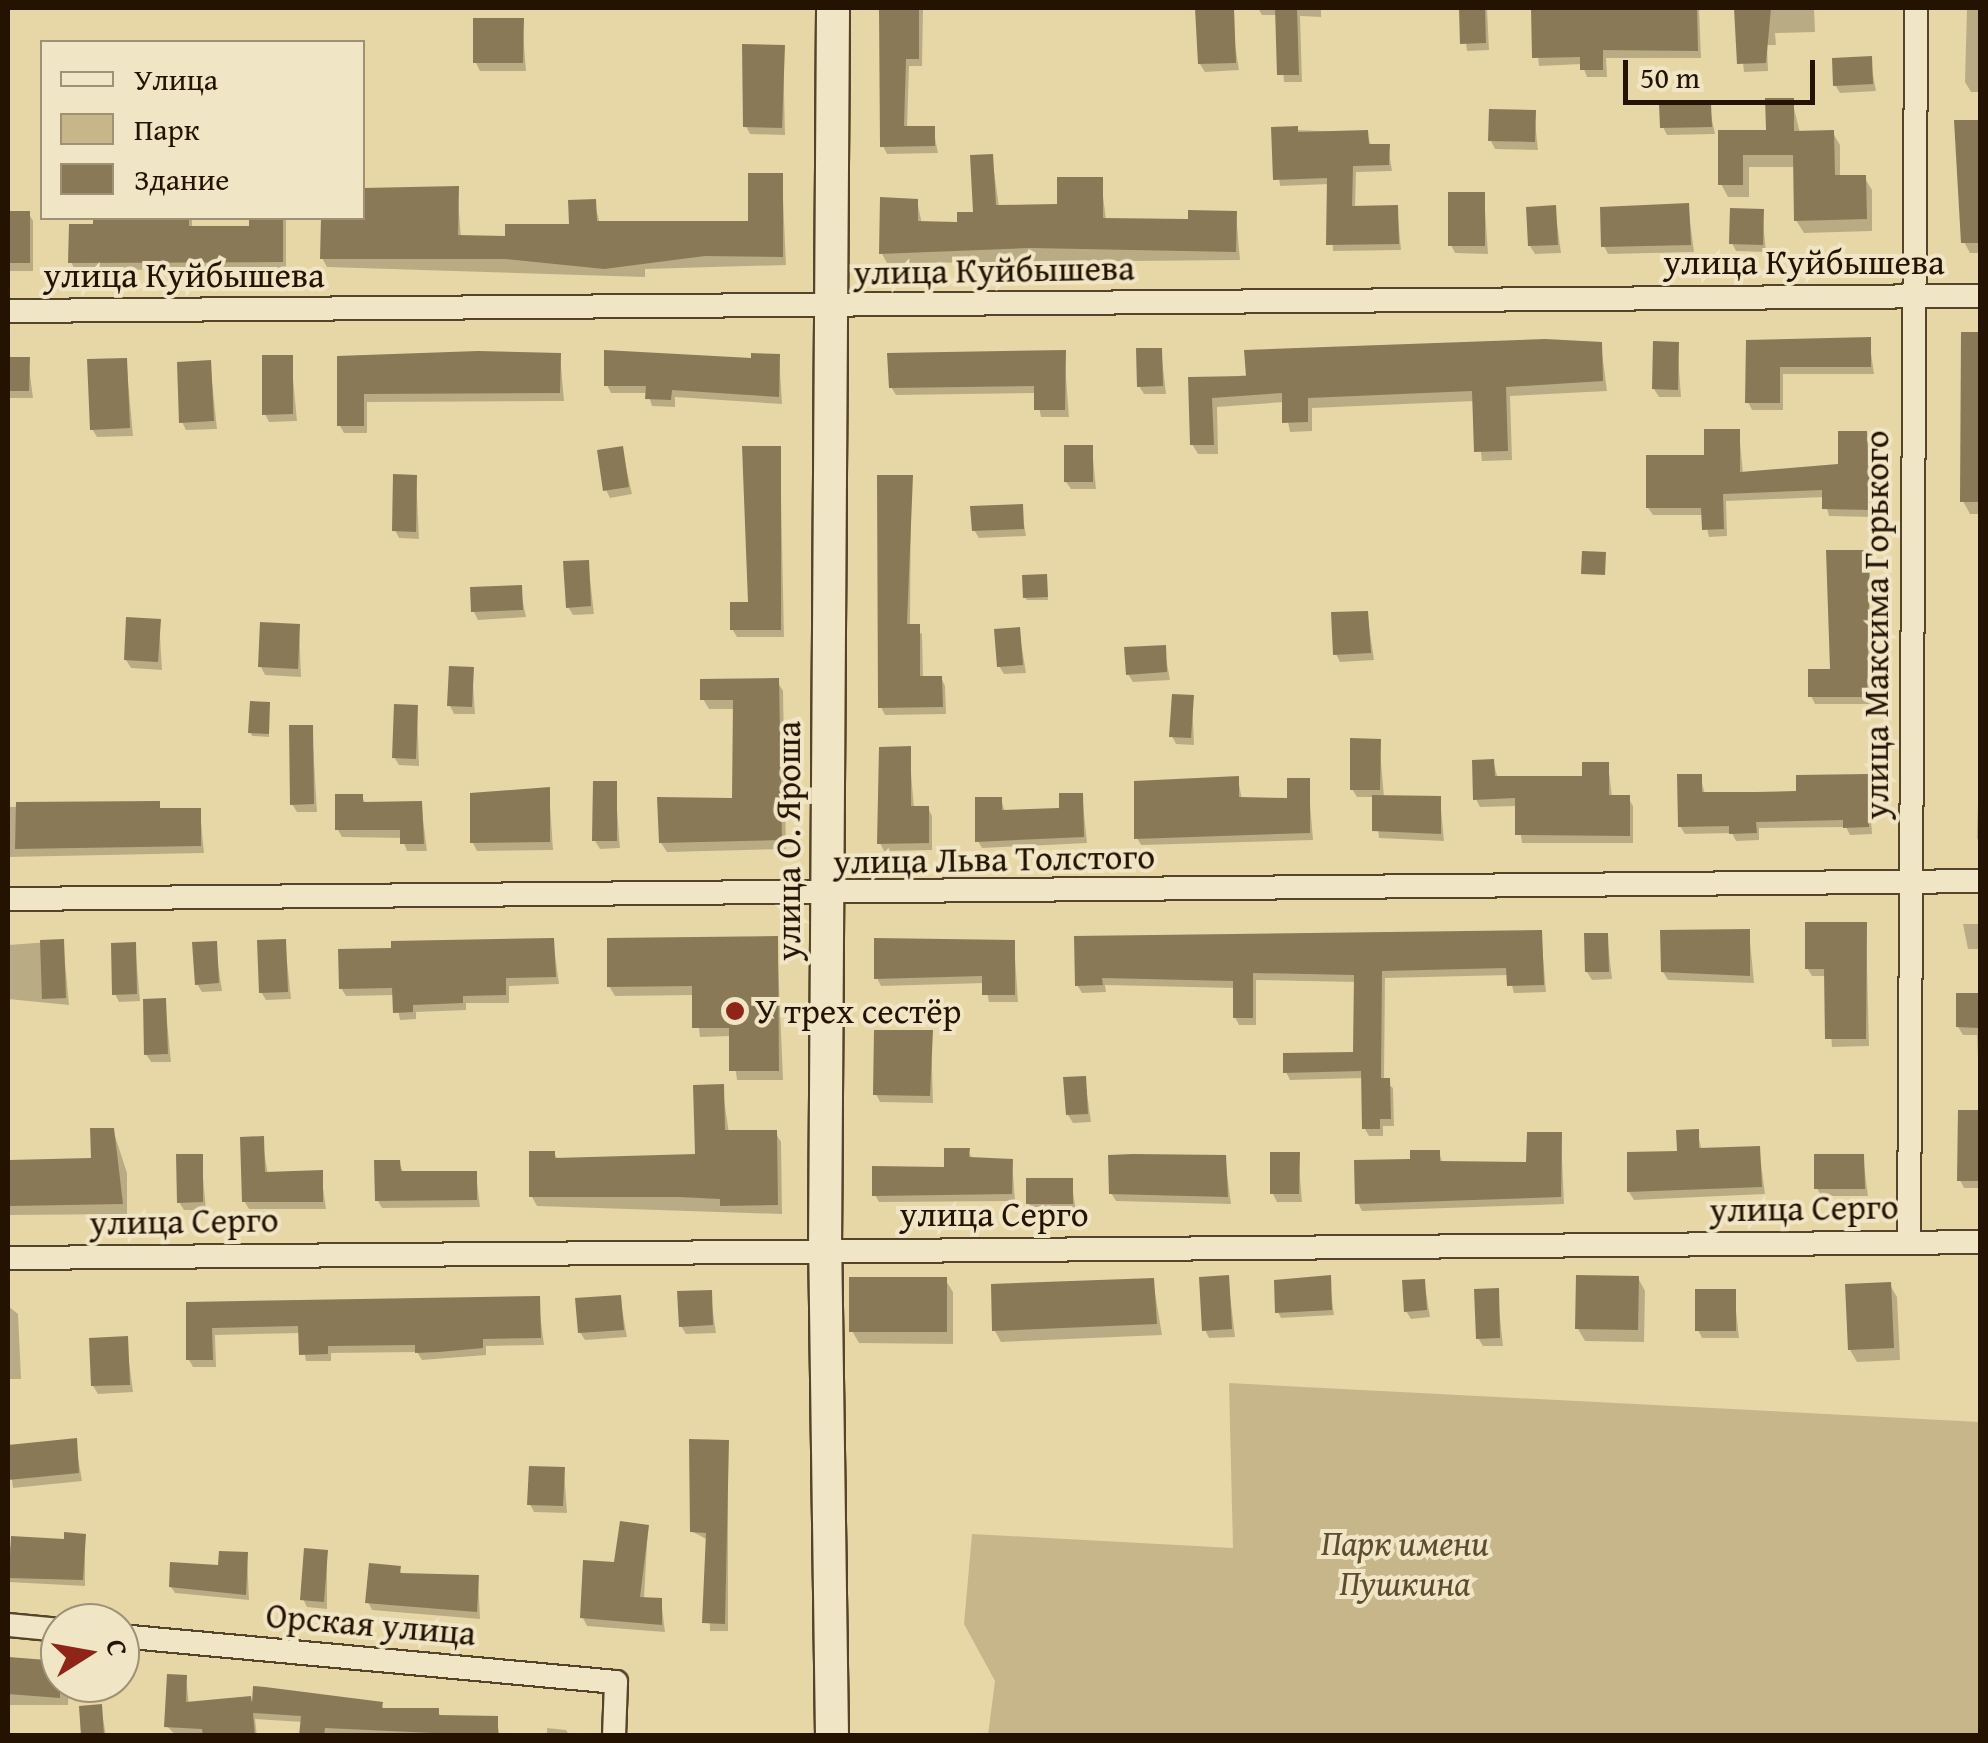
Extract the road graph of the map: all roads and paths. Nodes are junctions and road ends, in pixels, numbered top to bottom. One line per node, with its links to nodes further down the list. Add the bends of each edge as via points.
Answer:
1 (833, 8): 5 (main road, улица О. Яроша)
2 (1916, 8): 4 (street, улица Максима Горького)
3 (1980, 296): 4 (street, улица Куйбышева)
4 (1912, 298): 5 (street, улица Куйбышева); 8 (street, улица Максима Горького)
5 (831, 308): 6 (street, улица Куйбышева); 9 (main road, улица О. Яроша)
6 (8, 311)
7 (1980, 881): 8 (street, улица Льва Толстого)
8 (1910, 882): 9 (street, улица Льва Толстого); 11 (street, улица Максима Горького)
9 (828, 896): 10 (street, улица Льва Толстого); 13 (main road, улица О. Яроша)
10 (8, 899)
11 (1909, 1242): 12 (street, улица Серго); 13 (street, улица Серго)
12 (1980, 1242)
13 (826, 1250): 14 (street, улица Серго); 19 (main road, улица О. Яроша)
14 (8, 1258)
15 (8, 1625): 16 (street)
16 (40, 1628)
17 (140, 1638): 18 (street, Орская улица, via 616,1682)
18 (614, 1736)
19 (832, 1736)

